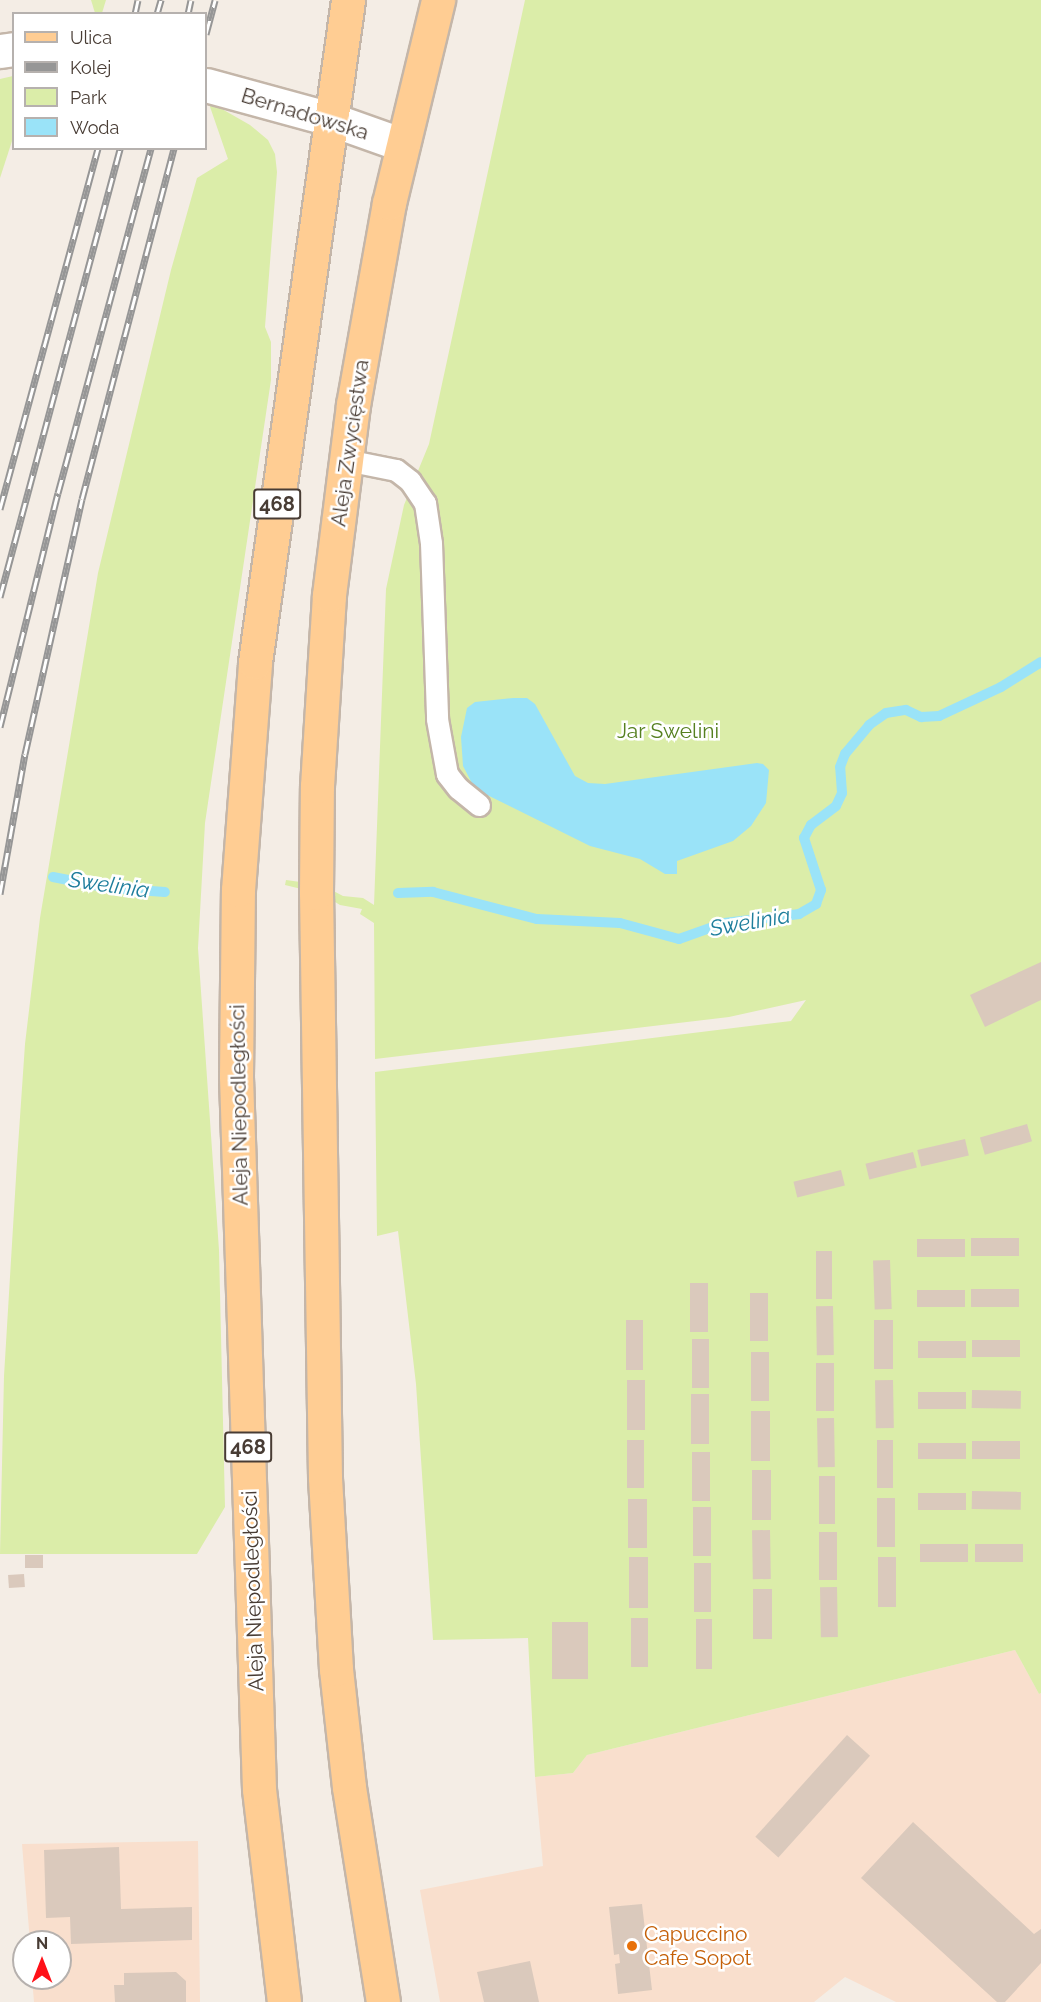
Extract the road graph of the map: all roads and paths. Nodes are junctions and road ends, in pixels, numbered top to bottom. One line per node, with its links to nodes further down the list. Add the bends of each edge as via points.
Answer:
1 (348, 0): 4 (main road, 468)
2 (438, 0): 5 (main road, Aleja Zwycięstwa)
3 (207, 85): 4 (street, Bernadowska)
4 (330, 119): 5 (street, Bernadowska); 8 (main road, Aleja Niepodległości / 468, via 255,662 238,890 236,1076 259,1789)
5 (403, 145): 6 (main road, Aleja Zwycięstwa)
6 (346, 460): 7 (lane, via 396,470 410,481 425,503 431,543 437,719 447,774); 9 (main road, Aleja Zwycięstwa, via 329,596 317,786 325,1477 336,1669 349,1787)
7 (479, 805)
8 (284, 2002)
9 (383, 2002)

